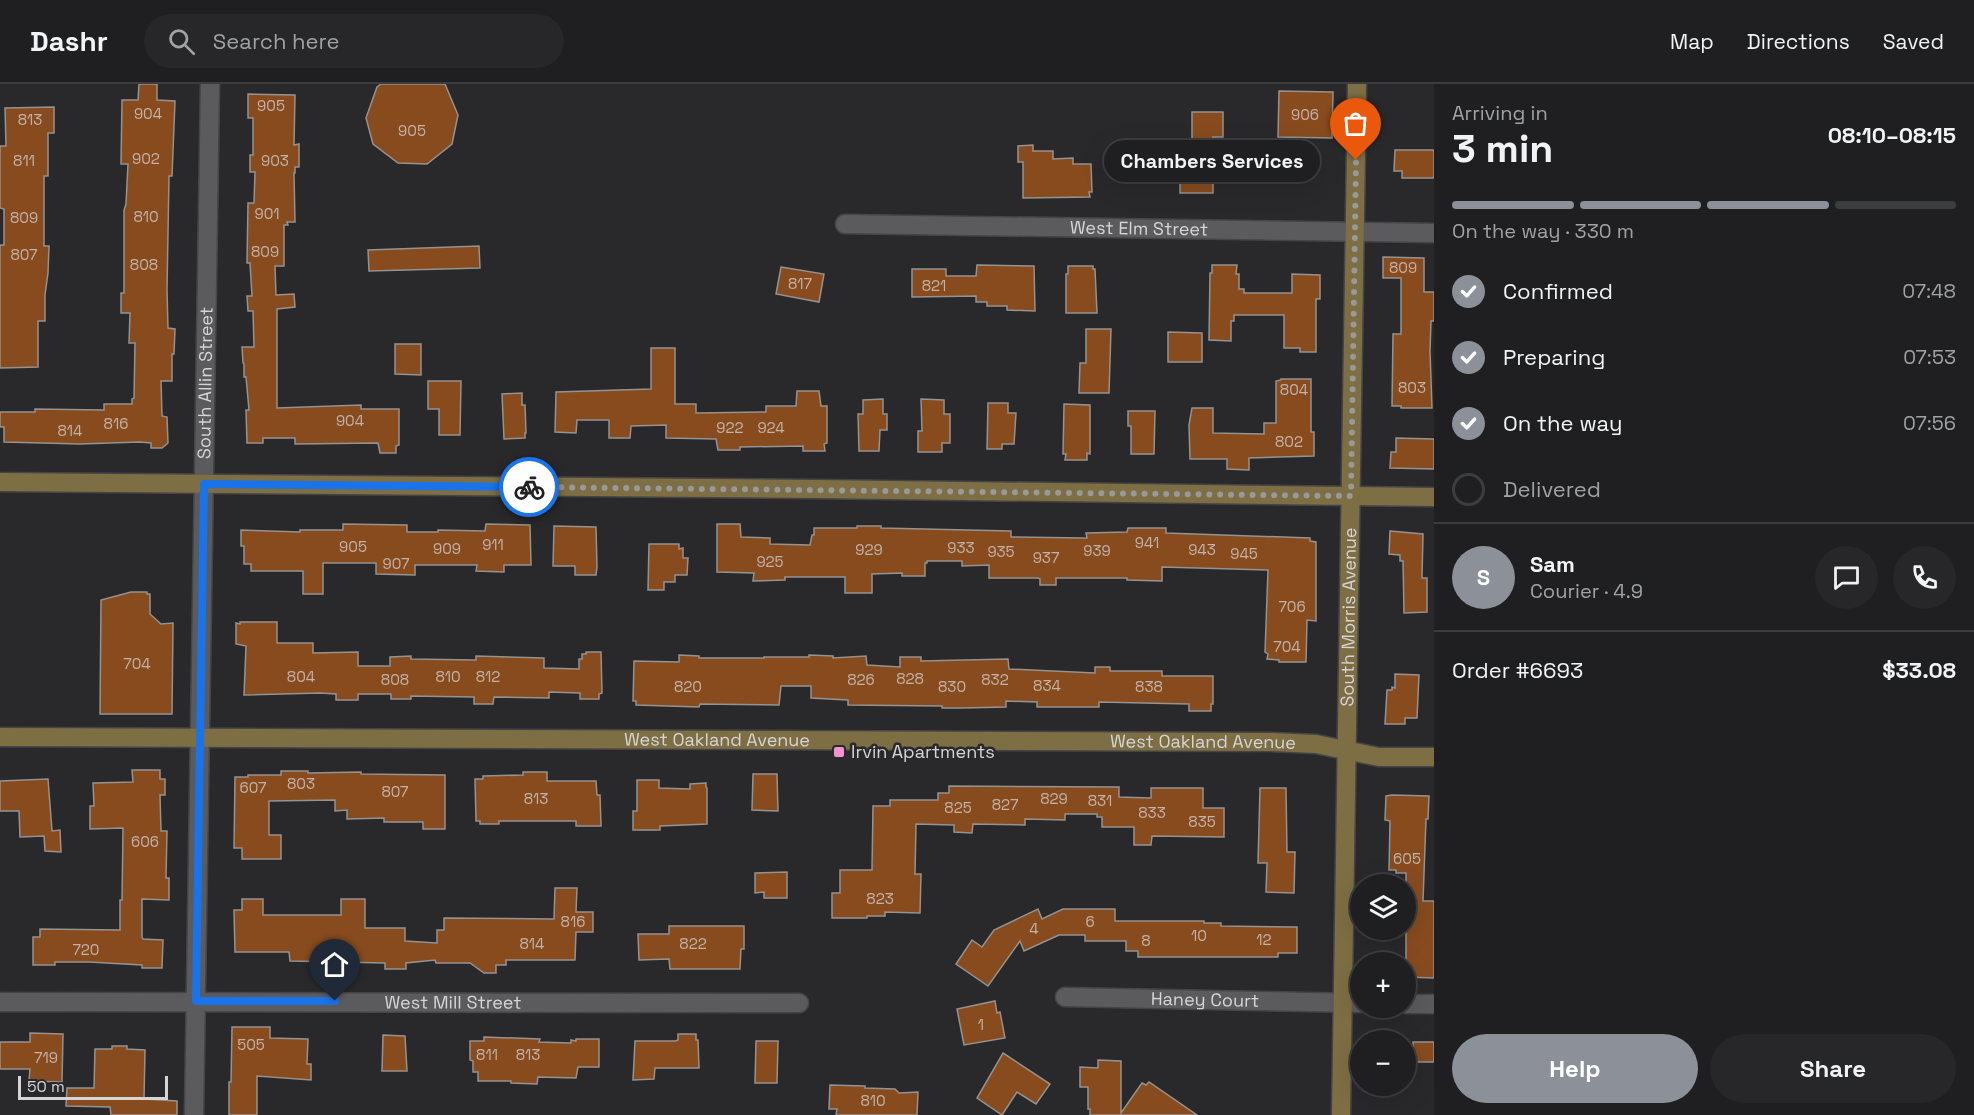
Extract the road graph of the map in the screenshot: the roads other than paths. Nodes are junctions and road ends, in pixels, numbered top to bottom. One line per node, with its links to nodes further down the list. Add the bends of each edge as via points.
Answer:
1 (210, 84): 7 (street, South Allin Street)
2 (1357, 84): 4 (main road, South Morris Avenue)
3 (845, 224): 4 (street, West Elm Street)
4 (1355, 231): 5 (street, West Elm Street); 8 (main road, South Morris Avenue)
5 (1434, 233)
6 (0, 482): 7 (main road)
7 (204, 484): 8 (main road); 11 (street, South Allin Street)
8 (1351, 496): 9 (main road); 12 (main road, South Morris Avenue)
9 (1434, 498)
10 (0, 737): 11 (main road, West Oakland Avenue)
11 (200, 737): 12 (main road, West Oakland Avenue, via 1260,742 1316,744); 16 (street, South Allin Street)
12 (1347, 750): 13 (main road, West Oakland Avenue, via 1379,757); 14 (main road, South Morris Avenue)
13 (1434, 757)
14 (1351, 952)
15 (1065, 997): 19 (street, Haney Court)
16 (196, 1001): 17 (street, West Mill Street); 18 (street, West Mill Street); 23 (street, South Allin Street)
17 (0, 1002)
18 (799, 1003)
19 (1350, 1003)
20 (1416, 1004): 21 (street)
21 (1434, 1004)
22 (1351, 1018): 24 (main road, South Morris Avenue)
23 (195, 1115)
24 (1341, 1115)

